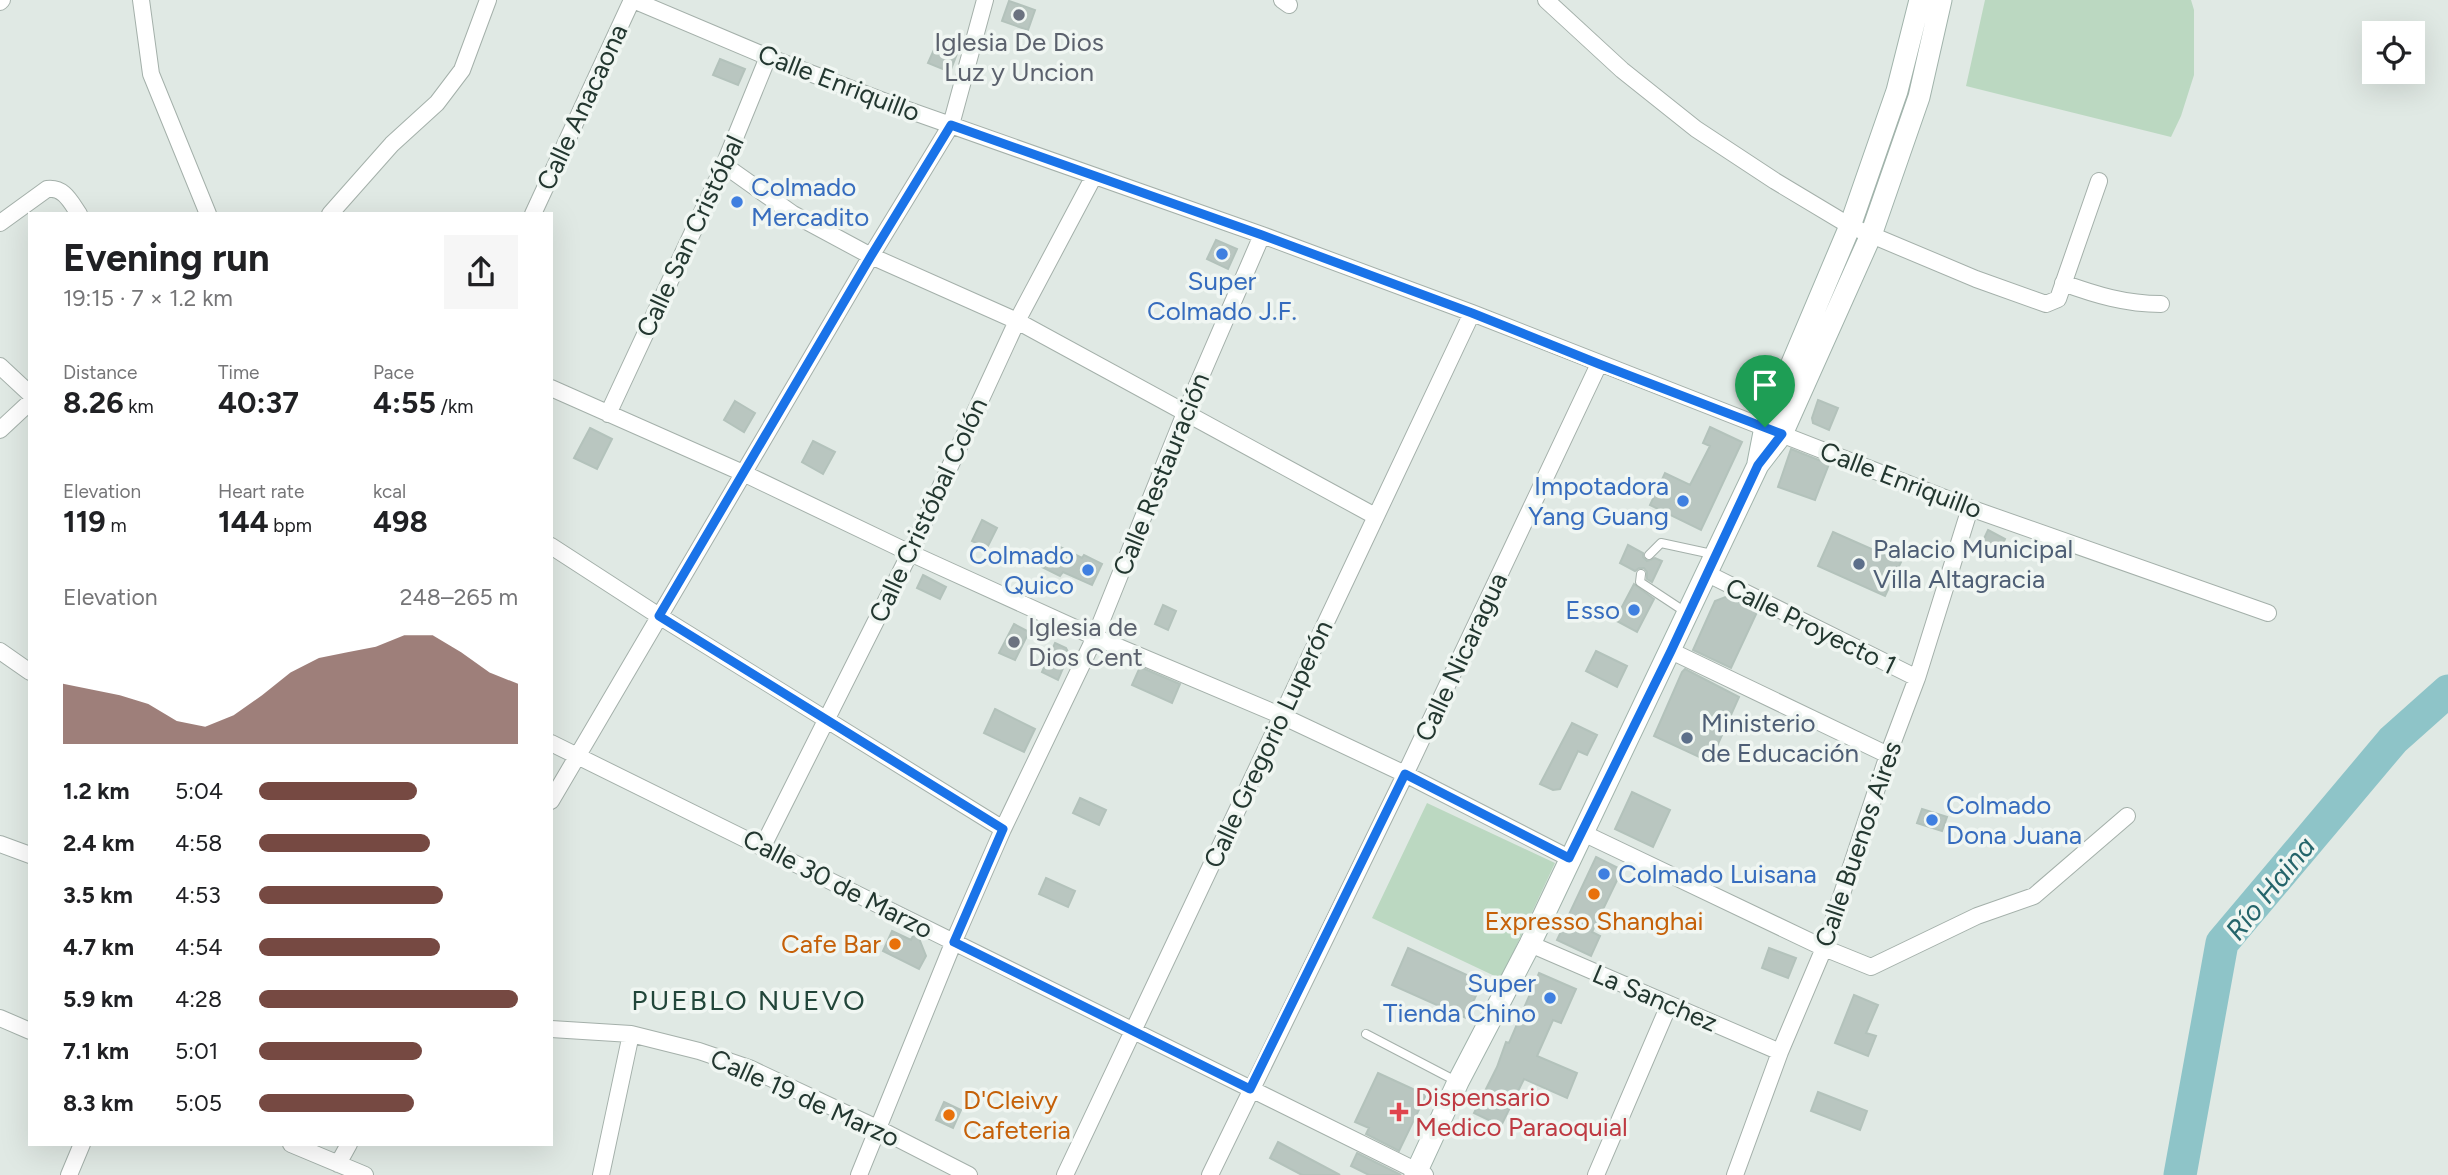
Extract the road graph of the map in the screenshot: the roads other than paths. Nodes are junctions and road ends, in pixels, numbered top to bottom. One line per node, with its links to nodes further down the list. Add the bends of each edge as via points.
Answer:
1 (141, 0): 14 (street, via 151,74)
2 (488, 0): 15 (street, via 462,70 437,103 392,144)
3 (632, 0): 8 (street, Calle Enriquillo); 16 (street, Calle Anacaona)
4 (985, 0): 9 (street)
5 (1546, 0): 18 (street, via 1622,70 1696,129)
6 (1920, 0): 18 (main road, via 1898,91)
7 (1941, 0): 19 (main road, via 1919,97)
8 (768, 57): 9 (street, Calle Enriquillo); 10 (street, Calle San Cristóbal)
9 (951, 125): 11 (street, Calle Enriquillo); 21 (street)
10 (724, 165): 21 (street, via 793,214); 32 (street, Calle San Cristóbal)
11 (1094, 176): 20 (street, Calle Enriquillo); 25 (street, Calle Cristóbal Colón)
12 (2099, 181): 22 (street)
13 (78, 212): 17 (street, via 64,193 47,188)
14 (207, 212)
15 (332, 212)
16 (534, 212)
17 (0, 223)
18 (1850, 226): 19 (street); 34 (main road)
19 (1871, 234): 22 (street, via 2046,304 2058,299); 34 (main road)
20 (1262, 235): 24 (street, Calle Enriquillo); 31 (street, Calle Restauración)
21 (871, 256): 25 (street); 35 (street)
22 (2063, 283): 23 (street, via 2109,299)
23 (2161, 304)
24 (1472, 313): 26 (street, Calle Enriquillo); 37 (street, Calle Gregorio Luperón)
25 (1017, 321): 31 (street); 39 (street, Calle Cristóbal Colón)
26 (1599, 364): 34 (street, Calle Enriquillo); 56 (street, Calle Nicaragua)
27 (0, 366): 29 (street)
28 (553, 389): 32 (street)
29 (28, 392)
30 (28, 404): 33 (street)
31 (1185, 412): 37 (street); 46 (street, Calle Restauración)
32 (608, 414): 35 (street)
33 (0, 430)
34 (1773, 431): 36 (street, Calle Enriquillo); 41 (main road)
35 (743, 473): 39 (street); 45 (street)
36 (1970, 508): 44 (street, Calle Enriquillo); 50 (street, Calle Buenos Aires)
37 (1375, 516): 51 (street, Calle Gregorio Luperón)
38 (553, 547): 45 (street)
39 (910, 553): 46 (street); 52 (street, Calle Cristóbal Colón)
40 (1649, 555): 41 (lane, via 1661,542)
41 (1711, 564): 43 (main road); 50 (street, Calle Proyecto 1)
42 (1642, 574): 43 (lane, via 1640,582)
43 (1687, 613): 48 (main road)
44 (2268, 613)
45 (659, 616): 52 (street); 55 (street)
46 (1095, 637): 51 (street); 59 (street, Calle Restauración)
47 (0, 651): 49 (street)
48 (1671, 651): 54 (street); 60 (main road)
49 (28, 672)
50 (1917, 678): 54 (street, Calle Buenos Aires)
51 (1282, 716): 56 (street); 72 (street, Calle Gregorio Luperón)
52 (827, 720): 59 (street); 62 (street, Calle Cristóbal Colón)
53 (553, 744): 55 (street, Calle 30 de Marzo)
54 (1888, 755): 67 (street, Calle Buenos Aires)
55 (578, 756): 57 (street); 62 (street, Calle 30 de Marzo)
56 (1405, 774): 64 (street); 77 (street, Calle Nicaragua)
57 (553, 798)
58 (2127, 816): 67 (street, via 2034,896 1977,916 1871,967)
59 (1003, 829): 65 (street, Calle Restauración)
60 (1583, 833): 64 (main road); 67 (street)
61 (0, 845): 63 (street)
62 (763, 846): 65 (street, Calle 30 de Marzo)
63 (28, 854)
64 (1569, 858): 66 (main road)
65 (954, 942): 72 (street, Calle 30 de Marzo); 78 (street, Calle Restauración)
66 (1530, 944): 68 (street, La Sanchez); 76 (main road)
67 (1824, 948): 75 (street, Calle Buenos Aires)
68 (1669, 1005): 75 (street, La Sanchez); 91 (street)
69 (0, 1018): 70 (street)
70 (28, 1030)
71 (553, 1030): 73 (street, Calle 19 de Marzo)
72 (1134, 1030): 77 (street, Calle 30 de Marzo); 89 (street, Calle Gregorio Luperón)
73 (631, 1034): 78 (street, Calle 19 de Marzo, via 749,1068); 86 (street)
74 (1366, 1034): 76 (lane)
75 (1780, 1052): 92 (street, Calle Buenos Aires)
76 (1458, 1082): 83 (main road)
77 (1250, 1089): 83 (street, Calle 30 de Marzo); 90 (street, Calle Nicaragua)
78 (879, 1129): 87 (street, Calle Restauración); 88 (street, Calle 19 de Marzo)
79 (81, 1146): 84 (street)
80 (297, 1146): 82 (street)
81 (348, 1146): 82 (street)
82 (338, 1164): 85 (street)
83 (1419, 1174)
84 (69, 1175)
85 (365, 1175)
86 (601, 1175)
87 (859, 1175)
88 (969, 1175)
89 (1065, 1175)
90 (1210, 1175)
91 (1597, 1175)
92 (1735, 1175)

